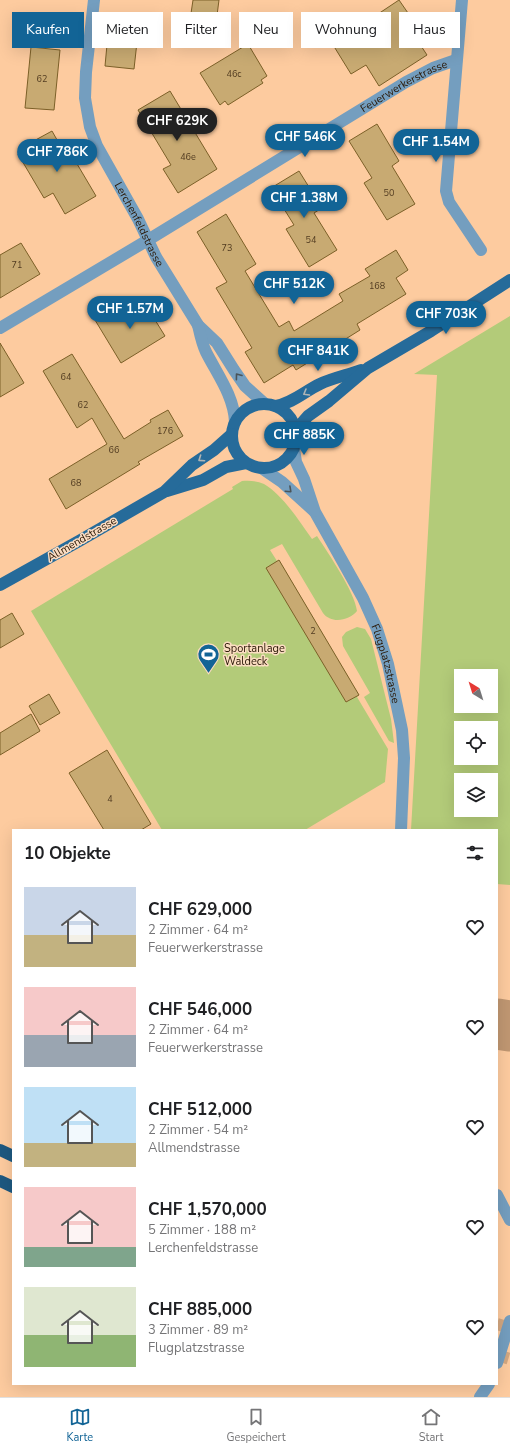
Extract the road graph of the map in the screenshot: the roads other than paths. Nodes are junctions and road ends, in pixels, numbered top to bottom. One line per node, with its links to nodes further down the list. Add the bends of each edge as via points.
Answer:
1 (94, 0): 4 (street, Lerchenfeldstrasse, via 86,92 90,127 106,164)
2 (462, 0): 3 (street, Feuerwerkerstrasse)
3 (456, 60): 4 (street, Feuerwerkerstrasse, via 406,82); 5 (street, Feuerwerkerstrasse, via 446,190 449,202)
4 (148, 240): 7 (street, Lerchenfeldstrasse); 8 (street, Feuerwerkerstrasse)
5 (481, 250)
6 (510, 280): 9 (main road)
7 (198, 325): 10 (street, Lerchenfeldstrasse, one-way to 7, via 260,401 246,386 217,343); 11 (street, Lerchenfeldstrasse, via 205,350 230,400)
8 (0, 328)
9 (368, 368): 10 (main road, one-way to 10, via 320,384 298,398); 13 (main road, via 308,416)
10 (271, 405): 11 (main road, via 257,404 246,409); 13 (main road, via 284,411 290,418)
11 (235, 422): 12 (main road)
12 (232, 434): 15 (main road, via 234,449); 17 (main road, Allmendstrasse, one-way to 17, via 192,465)
13 (296, 434): 14 (main road)
14 (294, 449): 16 (main road, via 285,460 272,468); 18 (street, Flugplatzstrasse, via 296,462)
15 (246, 463): 16 (main road); 17 (main road, Allmendstrasse, via 226,467 203,480)
16 (263, 469): 18 (street, Flugplatzstrasse, one-way to 18)
17 (164, 492): 19 (main road, Allmendstrasse)
18 (315, 512): 20 (street, Flugplatzstrasse, via 363,598 377,629 388,664 402,730 404,758)
19 (0, 586)
20 (401, 829)
21 (0, 1150): 22 (highway)
22 (12, 1156)
23 (0, 1181): 24 (highway)
24 (12, 1187)
25 (498, 1197): 26 (street)
26 (510, 1220)
27 (510, 1321): 28 (street)
28 (498, 1360)
29 (488, 1385): 30 (street)
30 (480, 1397)

